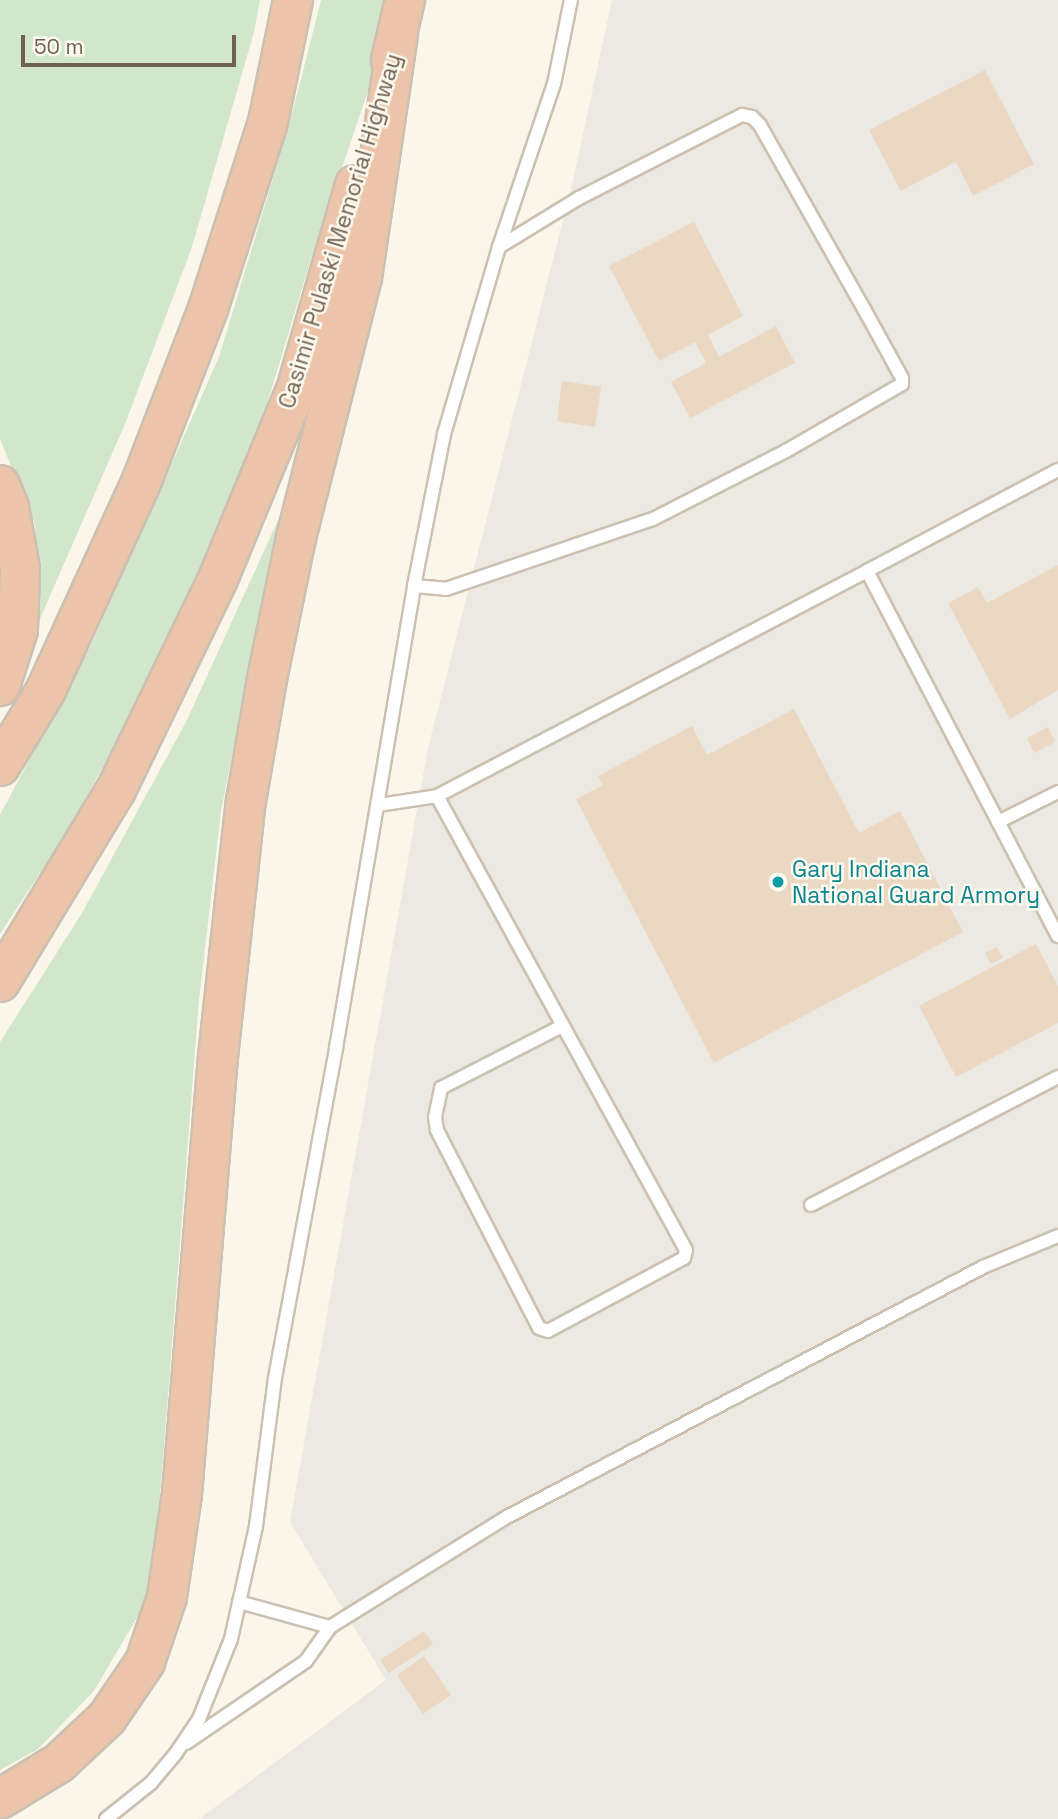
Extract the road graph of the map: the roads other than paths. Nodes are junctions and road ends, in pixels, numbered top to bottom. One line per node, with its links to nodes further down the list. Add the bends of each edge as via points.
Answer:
1 (293, 0): 10 (highway, via 268,122 208,309 147,468 46,690)
2 (571, 0): 4 (lane, via 551,95)
3 (402, 18): 16 (highway, Casimir Pulaski Memorial Highway, via 297,387 218,579 116,790); 24 (highway, via 362,278 296,538 246,801 218,1057 182,1494 167,1597 145,1662 107,1718 60,1763)
4 (499, 247): 8 (lane, via 453,396); 8 (lane, via 579,198 742,115 752,117 864,309 902,384 786,451 653,519 446,589)
5 (1058, 470): 7 (lane)
6 (0, 485): 9 (highway, via 9,507 20,569 18,630)
7 (867, 571): 12 (lane); 14 (lane)
8 (414, 586): 13 (lane)
9 (0, 685)
10 (0, 766)
11 (1058, 792): 14 (lane)
12 (437, 796): 13 (lane); 17 (lane)
13 (379, 804): 21 (lane, via 359,897 275,1378 256,1526)
14 (998, 822): 15 (lane)
15 (1058, 936)
16 (0, 982)
17 (562, 1026): 17 (lane, via 686,1250 684,1258 548,1331 539,1328 437,1130 435,1117 441,1088)
18 (1058, 1077): 19 (lane)
19 (811, 1205)
20 (1058, 1236): 22 (lane, via 983,1267 505,1518)
21 (239, 1602): 22 (lane); 23 (lane, via 231,1640 199,1719)
22 (330, 1627): 23 (lane, via 306,1661)
23 (180, 1747): 25 (lane, via 151,1783)
24 (0, 1799)
25 (106, 1819)

